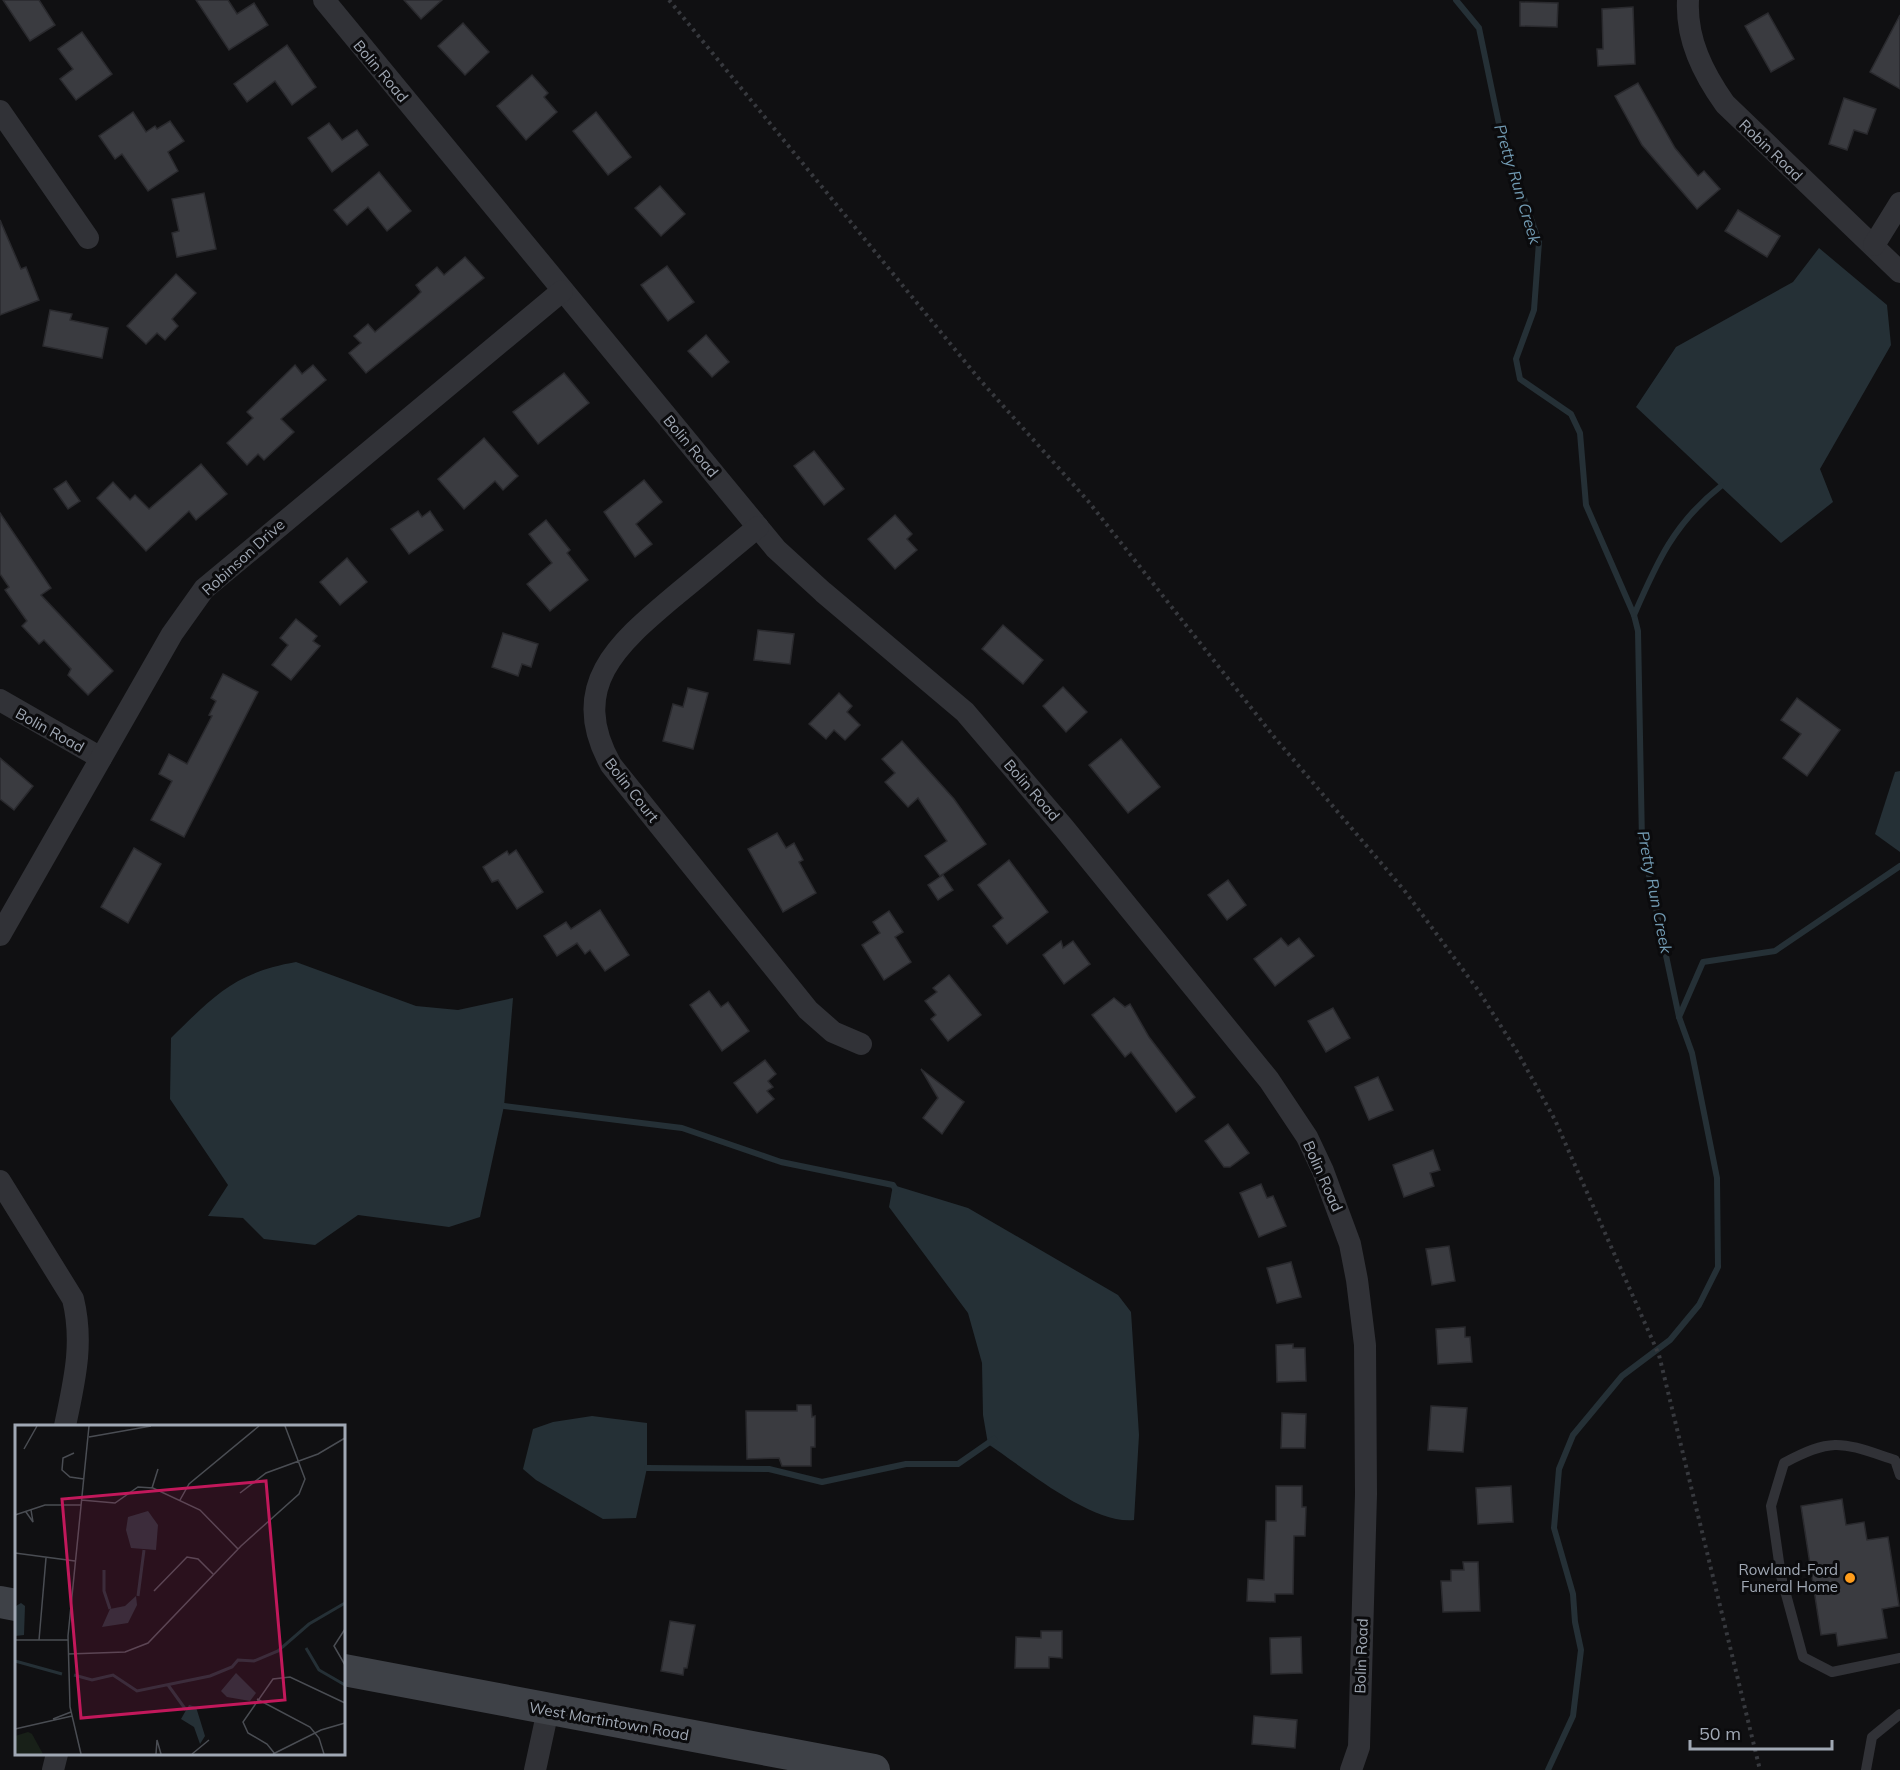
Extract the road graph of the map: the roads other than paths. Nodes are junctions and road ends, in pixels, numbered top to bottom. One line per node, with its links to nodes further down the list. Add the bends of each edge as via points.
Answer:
1 (324, 0): 8 (street, Bolin Road)
2 (1688, 0): 6 (street, Robin Road, via 1693,44 1725,104)
3 (0, 111): 5 (street)
4 (1900, 203): 6 (street)
5 (87, 237)
6 (1874, 245): 7 (street, Robin Road)
7 (1900, 272)
8 (562, 291): 9 (street, Bolin Road); 11 (street, Robinson Drive, via 204,589 172,634)
9 (758, 527): 13 (street, Bolin Court, via 620,644 597,691 597,737 611,765 808,1010 833,1032); 23 (street, Bolin Road, via 823,592 965,712 1269,1080 1307,1137 1350,1244 1365,1345 1366,1494)
10 (0, 700): 11 (street, Bolin Road)
11 (101, 758): 12 (street, Robinson Drive)
12 (0, 935)
13 (861, 1044)
14 (0, 1181): 15 (street, via 73,1299 78,1319 78,1362)
15 (65, 1425)
16 (1900, 1475): 19 (lane, via 1895,1460 1848,1444 1815,1446 1784,1463 1771,1506 1781,1576 1803,1657 1832,1672)
17 (0, 1602): 18 (main road)
18 (15, 1605)
19 (1900, 1658)
20 (345, 1670): 21 (main road, West Martintown Road)
21 (548, 1710): 26 (street); 27 (main road, West Martintown Road)
22 (1900, 1714): 30 (lane, via 1872,1737)
23 (1359, 1747): 28 (street, Bolin Road); 29 (street, Bolin Road)
24 (57, 1755): 25 (street)
25 (53, 1770)
26 (535, 1770)
27 (874, 1770)
28 (1351, 1770)
29 (1371, 1770)
30 (1866, 1770)

